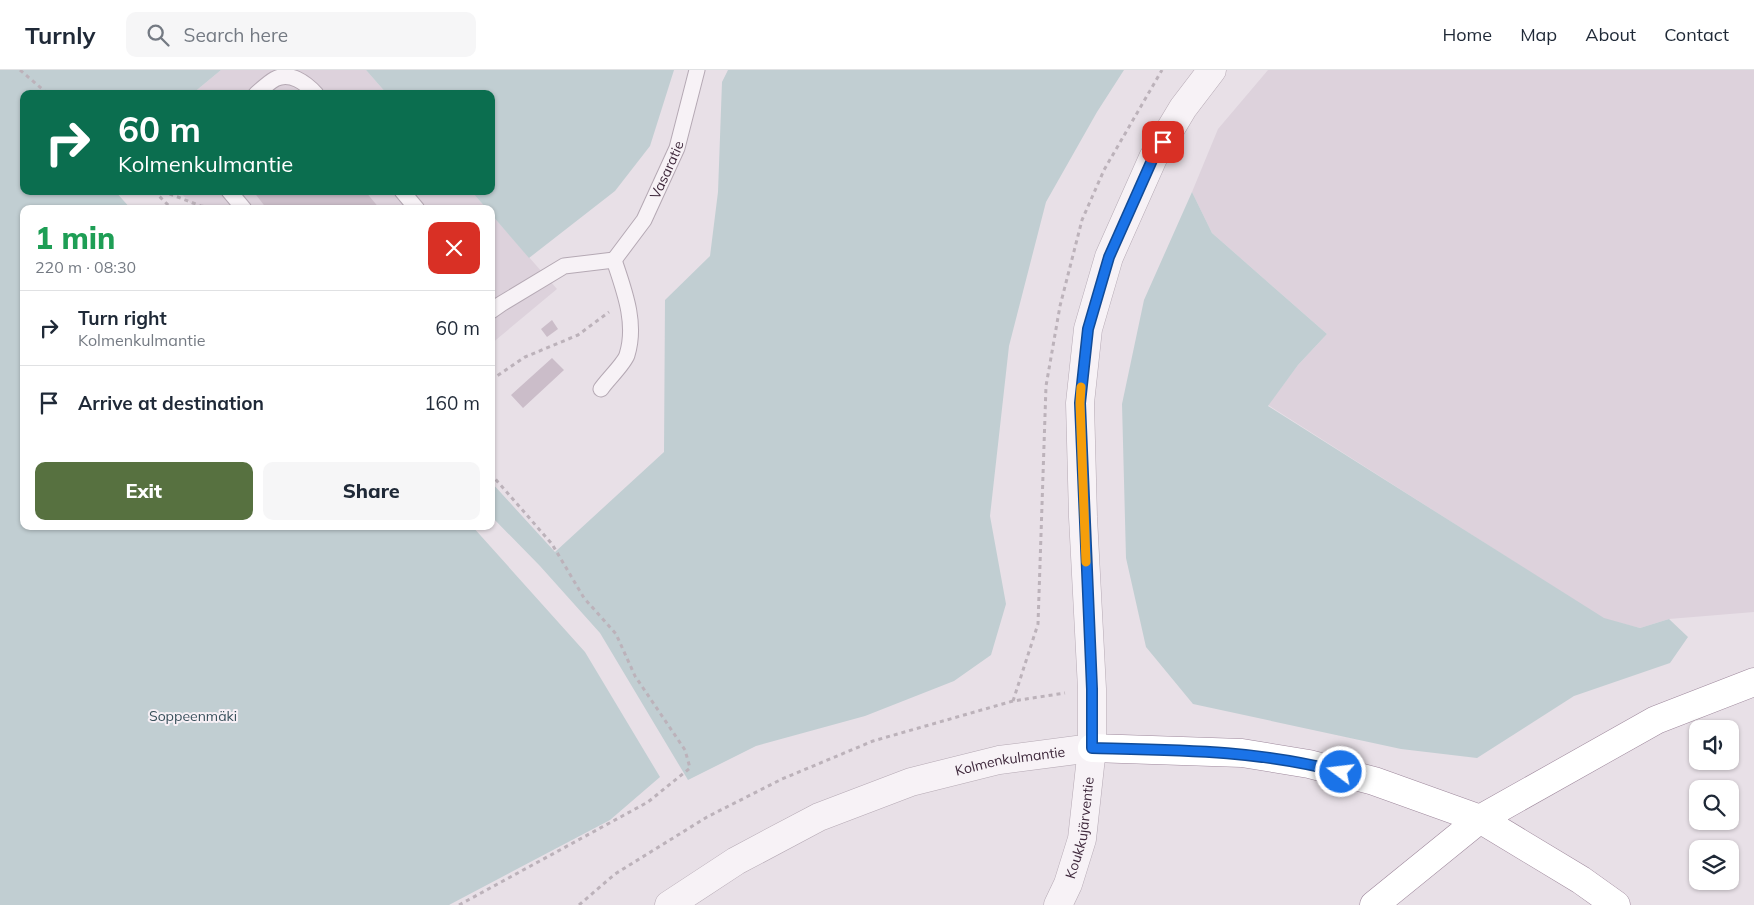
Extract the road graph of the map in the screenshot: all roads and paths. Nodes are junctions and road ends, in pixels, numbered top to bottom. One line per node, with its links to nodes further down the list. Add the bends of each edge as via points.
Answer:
1 (20, 70): 4 (path)
2 (697, 70): 15 (lane, Vasaratie, via 677,148 644,220)
3 (1212, 70): 22 (street, via 1183,108 1153,158 1109,257 1088,329 1080,403)
4 (43, 90)
5 (261, 90): 6 (lane, via 285,76 299,80)
6 (311, 90)
7 (158, 195): 11 (path)
8 (169, 195): 12 (path)
9 (232, 195): 13 (lane)
10 (405, 195): 14 (lane)
11 (168, 205)
12 (199, 205)
13 (241, 205)
14 (414, 205)
15 (614, 260): 16 (lane); 17 (lane, via 564,266)
16 (627, 298): 18 (path, via 578,335 525,357); 19 (lane, via 631,329 626,356)
17 (495, 302)
18 (495, 377)
19 (600, 388)
20 (495, 479): 25 (path, via 552,544 584,598 616,634 635,676 685,750 690,768 648,802)
21 (1754, 682): 24 (highway, via 1656,720)
22 (1092, 689): 23 (street); 26 (path, via 1013,701 958,716 873,741 782,778 707,817 615,874)
23 (1092, 748): 24 (highway, via 1242,753 1309,764 1374,780); 27 (street, Kolmenkulmantie, via 999,760 911,782 819,818 736,861); 28 (street, Koukkujärventie, via 1082,839)
24 (1480, 819): 29 (highway); 30 (highway)
25 (459, 905)
26 (579, 905)
27 (669, 905)
28 (1058, 905)
29 (1374, 905)
30 (1616, 905)

